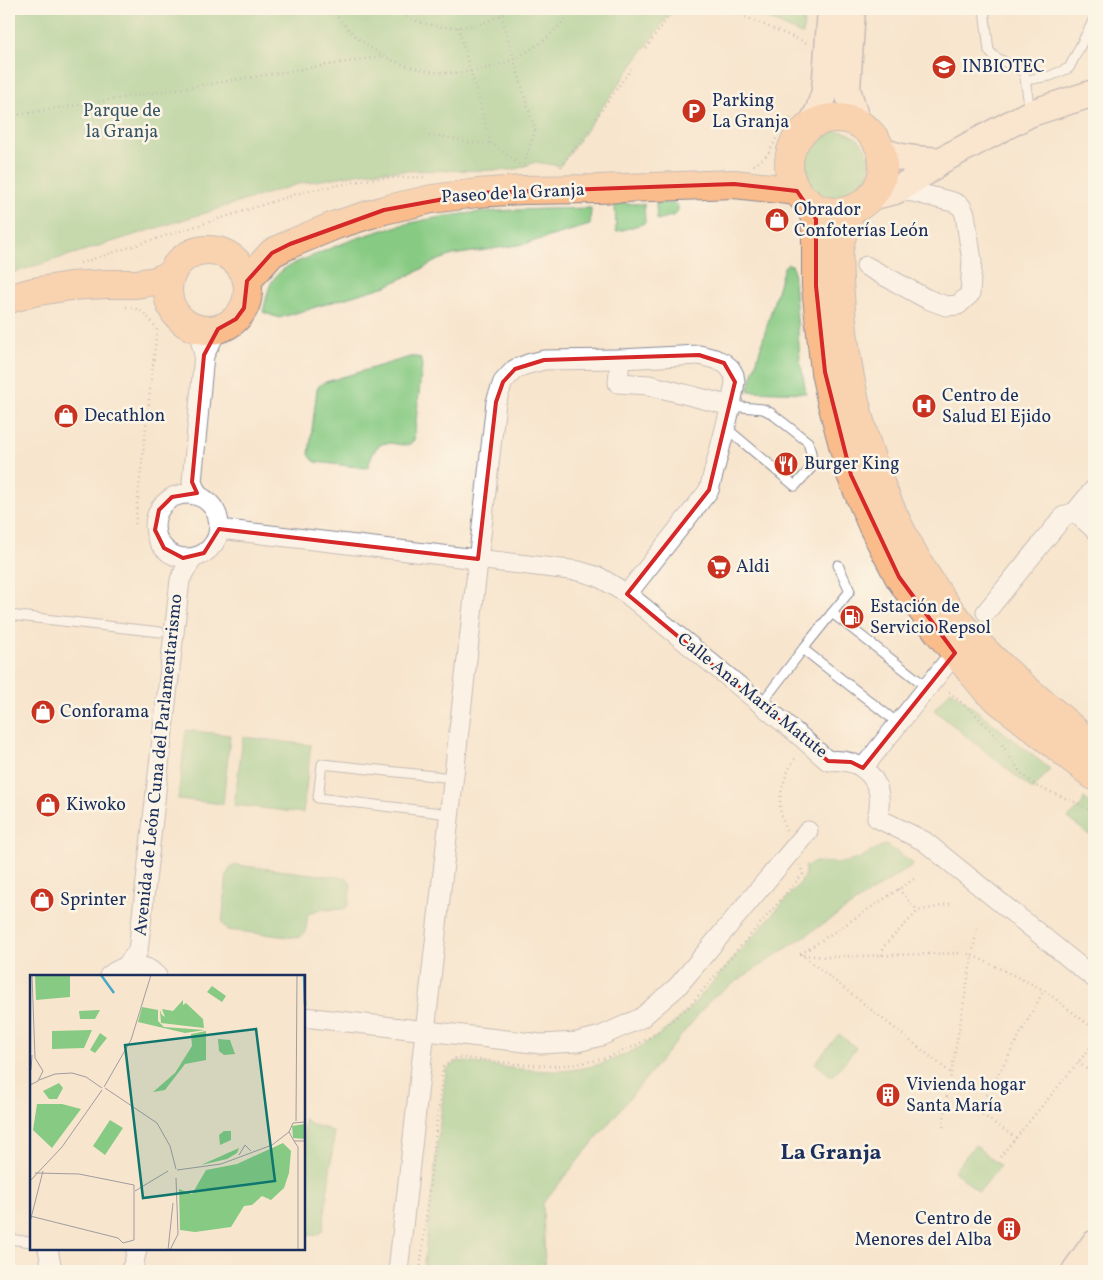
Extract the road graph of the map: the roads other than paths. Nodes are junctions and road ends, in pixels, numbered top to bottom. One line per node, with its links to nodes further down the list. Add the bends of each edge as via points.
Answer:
1 (831, 9): 10 (street, via 825,91)
2 (852, 9): 9 (street, via 846,89)
3 (984, 9): 5 (lane, via 989,51 994,57 1024,72)
4 (1094, 19): 5 (lane, via 1069,68 1050,76)
5 (1026, 80): 8 (lane)
6 (1094, 93): 8 (street)
7 (1094, 106): 8 (street, via 1076,104)
8 (1041, 110): 13 (street)
9 (857, 122): 10 (main road, via 834,118); 11 (main road, via 872,134)
10 (811, 125): 12 (main road, via 802,132)
11 (881, 150): 13 (street); 17 (main road, via 884,162 882,175)
12 (791, 153): 14 (main road, Paseo de la Granja, via 760,175); 15 (main road, via 791,179)
13 (934, 166): 16 (street, via 926,180 928,190); 17 (street)
14 (734, 184): 15 (main road, Paseo de la Granja); 19 (main road, Paseo de la Granja, via 477,192 432,199 336,225)
15 (802, 196): 17 (main road, via 820,209 836,212); 42 (main road, via 816,219 816,286 825,372 852,475 872,525 899,577)
16 (938, 198): 17 (street, via 913,192); 18 (street, via 961,206 965,214 972,261 970,294 958,304 946,306)
17 (872, 199): 46 (main road, via 841,240 838,265 849,374 878,478 901,532 929,582 967,633)
18 (866, 266)
19 (240, 270): 20 (main road, via 222,253 198,251 177,264); 22 (main road, via 248,294 244,308 236,319)
20 (170, 288): 21 (main road, via 157,293 129,295 107,284 70,286); 22 (main road, via 175,314)
21 (9, 299)
22 (207, 338): 27 (street)
23 (620, 358): 24 (street, via 618,384 649,385); 24 (street, via 699,355 715,359 730,368 734,375); 33 (street, via 544,360 515,368 503,382 496,402)
24 (731, 406): 25 (street); 25 (lane, via 763,409 771,413 808,442 812,467 795,486 732,433)
25 (725, 431): 36 (street, via 709,490)
26 (1094, 488): 28 (street)
27 (191, 491): 29 (street, via 214,508); 31 (street, Avenida de León Cuna del Parlamentarismo, via 164,503 155,523 158,540)
28 (1075, 512): 30 (street); 37 (street, via 1064,516)
29 (219, 529): 32 (street, Avenida de León Cuna del Parlamentarismo, via 212,546 204,554); 33 (street, Calle Ana María Matute)
30 (1094, 529)
31 (173, 555): 32 (street); 35 (street, Avenida de León Cuna del Parlamentarismo)
32 (194, 557): 35 (street, Avenida de León Cuna del Parlamentarismo)
33 (478, 559): 36 (street, Calle Ana María Matute, via 579,571 600,578); 48 (street)
34 (838, 565): 38 (lane, via 850,591)
35 (180, 580): 51 (street, Avenida de León Cuna del Parlamentarismo)
36 (627, 594): 44 (street, Calle Ana María Matute)
37 (986, 612)
38 (832, 613): 41 (lane); 43 (lane)
39 (9, 615): 40 (lane)
40 (160, 632)
41 (803, 649): 44 (lane); 45 (lane)
42 (955, 653): 43 (street); 46 (main road, via 988,692 1026,722)
43 (928, 688): 45 (street)
44 (761, 704): 47 (street, Calle Ana María Matute, via 828,761 851,762)
45 (899, 724): 47 (street)
46 (1094, 760)
47 (863, 768): 55 (street, via 878,787 877,818 924,841)
48 (453, 778): 49 (street); 49 (lane, via 322,764 318,798)
49 (449, 814): 57 (street)
50 (808, 831): 57 (street, via 677,987 641,1018 601,1036 577,1042 541,1044)
51 (138, 951): 52 (street, Avenida de León Cuna del Parlamentarismo); 53 (street, Avenida de León Cuna del Parlamentarismo)
52 (126, 966): 53 (street, Avenida de León Cuna del Parlamentarismo); 54 (street, Avenida de León Cuna del Parlamentarismo)
53 (152, 972)
54 (110, 975)
55 (1094, 978)
56 (305, 1018): 57 (street)
57 (424, 1031): 64 (street)
58 (9, 1239): 59 (lane)
59 (30, 1242)
60 (48, 1250): 62 (street)
61 (137, 1250): 63 (street)
62 (54, 1271)
63 (130, 1271)
64 (398, 1271)

